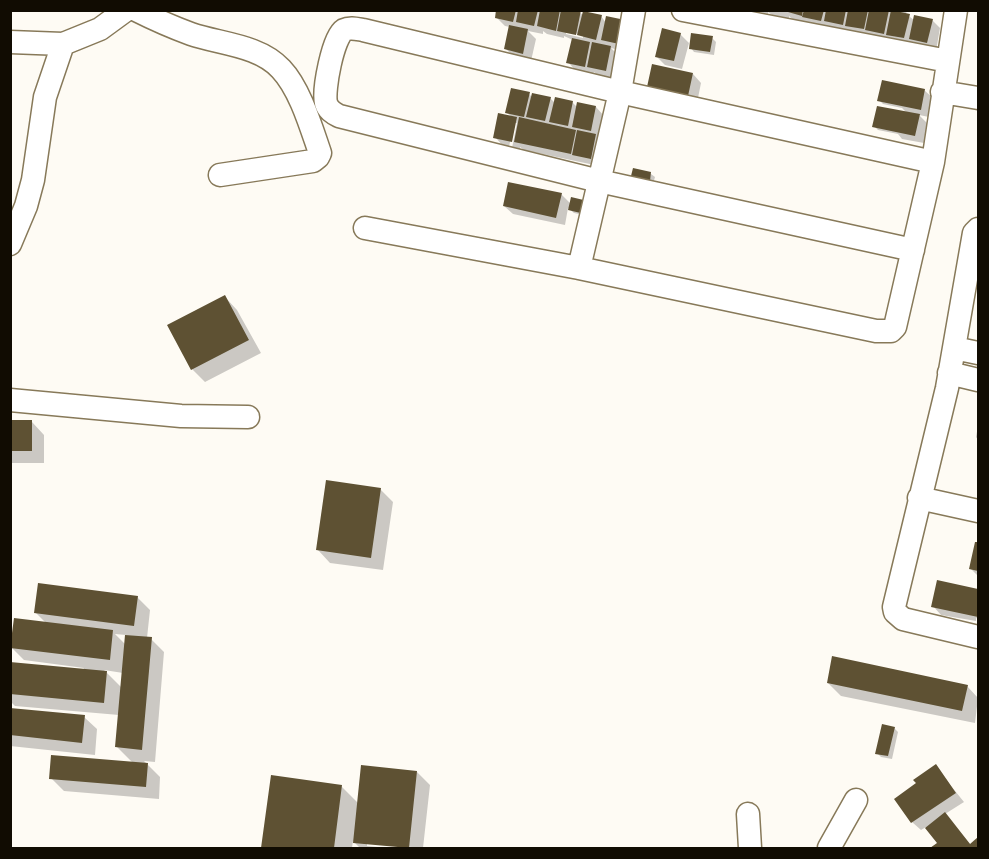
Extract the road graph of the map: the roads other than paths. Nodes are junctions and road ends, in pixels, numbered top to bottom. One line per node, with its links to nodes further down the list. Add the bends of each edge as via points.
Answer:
1 (126, 10): 7 (street, via 100,29)
2 (136, 10): 13 (street, via 190,34 270,59 290,82 308,118 318,157 313,161)
3 (634, 10): 9 (street)
4 (683, 10): 8 (street)
5 (956, 10): 8 (street)
6 (10, 42): 7 (street)
7 (63, 44): 17 (street, via 45,97 31,188)
8 (948, 61): 10 (street)
9 (620, 92): 12 (street); 14 (street); 14 (street, via 363,30 347,29 336,42 326,96 327,105 339,116)
10 (942, 92): 11 (street); 12 (street)
11 (978, 98)
12 (933, 162): 18 (street)
13 (220, 175)
14 (599, 181): 18 (street); 19 (street)
15 (365, 228): 19 (street)
16 (978, 229): 20 (street, via 974,233)
17 (10, 244)
18 (913, 250): 19 (street, via 895,327 884,332)
19 (579, 268)
20 (954, 348): 21 (street); 22 (street)
21 (978, 353)
22 (950, 373): 23 (street); 26 (street)
23 (978, 380)
24 (10, 400): 25 (street, via 182,416)
25 (248, 417)
26 (919, 498): 27 (street); 28 (street, via 895,612 908,621)
27 (978, 511)
28 (978, 637)
29 (856, 800): 32 (street)
30 (748, 814): 31 (street)
31 (750, 849)
32 (829, 849)

